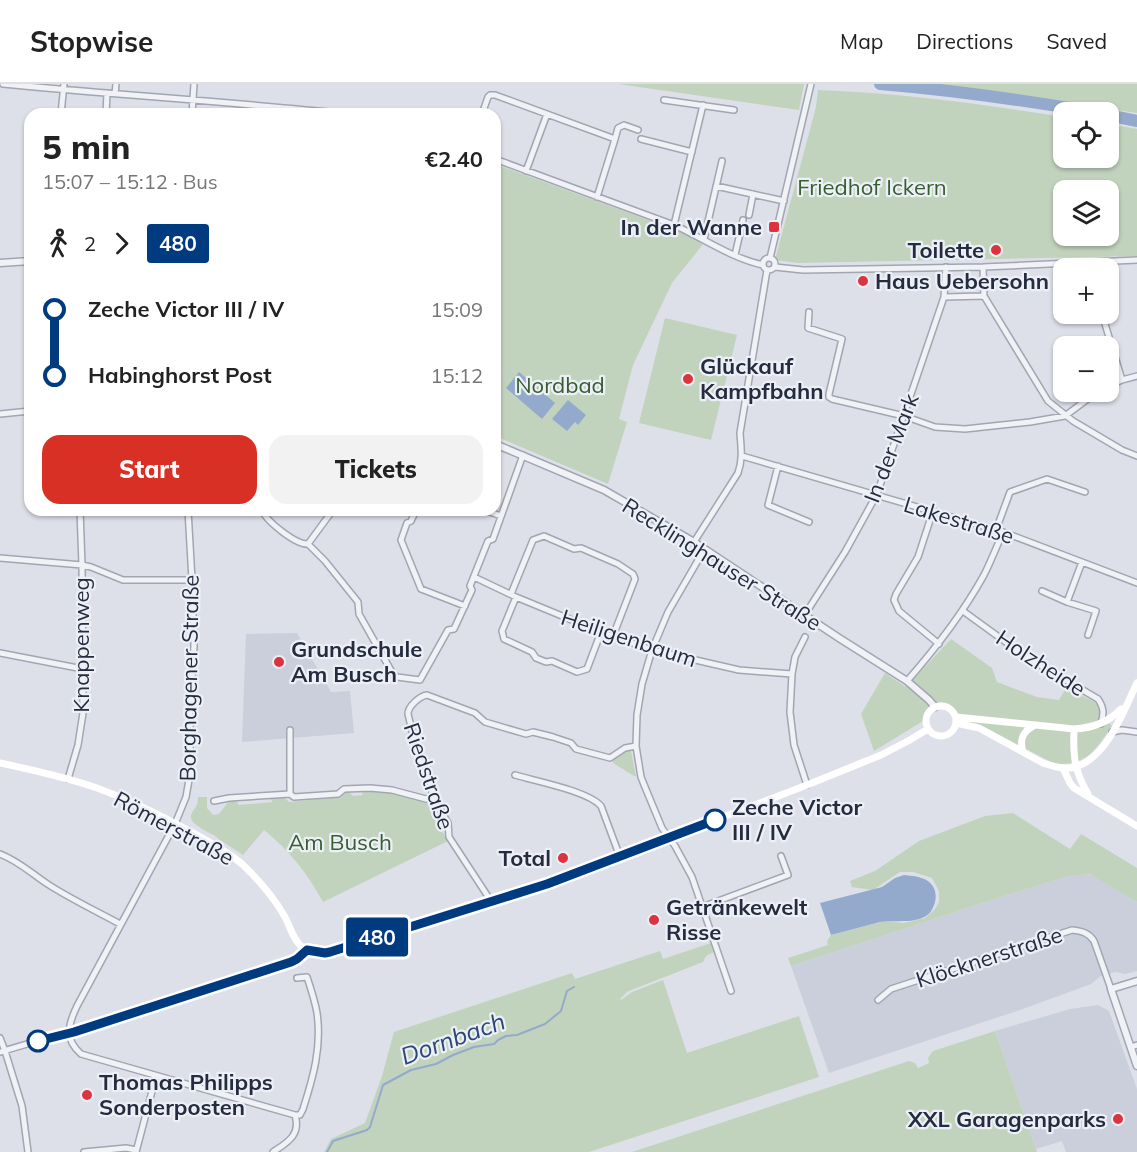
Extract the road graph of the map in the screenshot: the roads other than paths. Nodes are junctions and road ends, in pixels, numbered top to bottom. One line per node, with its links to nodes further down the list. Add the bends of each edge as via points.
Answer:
1 (3, 84): 6 (street)
2 (104, 84): 7 (street)
3 (116, 84): 8 (street)
4 (194, 84): 10 (street)
5 (811, 84): 29 (street)
6 (63, 87): 7 (street); 12 (street)
7 (105, 93): 8 (street); 13 (street)
8 (115, 93): 10 (street)
9 (664, 100): 11 (street)
10 (193, 101): 14 (street); 15 (street)
11 (704, 105): 17 (street); 22 (street)
12 (61, 108)
13 (106, 108)
14 (192, 108)
15 (287, 108)
16 (484, 108): 18 (street, via 488,97 495,95)
17 (734, 110)
18 (547, 114): 20 (street); 25 (street)
19 (638, 130): 20 (street, via 624,125 618,128)
20 (615, 139): 28 (street)
21 (641, 139): 22 (street)
22 (692, 152): 30 (street)
23 (501, 161): 25 (street)
24 (722, 161): 26 (street)
25 (526, 171): 28 (street)
26 (716, 186): 27 (street); 31 (street)
27 (753, 194): 29 (street); 32 (street)
28 (597, 197): 30 (street)
29 (784, 201): 33 (street)
30 (674, 225): 31 (street)
31 (704, 239): 32 (street)
32 (735, 255): 42 (street)
33 (770, 258): 39 (street); 42 (street, via 764,260)
34 (1137, 260): 36 (street)
35 (24, 261): 37 (street)
36 (1119, 261)
37 (0, 263)
38 (1053, 264): 41 (street)
39 (775, 267): 40 (street); 42 (street)
40 (946, 267): 41 (street); 44 (street, In der Mark)
41 (983, 267): 43 (street)
42 (765, 268): 57 (street, via 740,433)
43 (984, 296): 44 (street); 54 (street, via 1048,401)
44 (944, 297): 53 (street, In der Mark)
45 (809, 312): 53 (street, via 808,328 842,339 829,398)
46 (1105, 324): 48 (street)
47 (1137, 376): 48 (street)
48 (1122, 380): 49 (street)
49 (1119, 381)
50 (1084, 402): 54 (street)
51 (24, 412): 52 (street)
52 (0, 414)
53 (904, 416): 54 (street, via 935,427 965,429); 61 (street, In der Mark)
54 (1065, 416): 58 (street)
55 (501, 446): 56 (street, Recklinghauser Straße)
56 (522, 455): 68 (street); 72 (street, Recklinghauser Straße, via 604,490)
57 (742, 456): 59 (street, Lakestraße); 72 (street, via 738,473)
58 (1137, 456)
59 (778, 466): 61 (street, Lakestraße); 69 (street, via 768,505)
60 (1085, 492): 70 (street, via 1047,479 1010,492)
61 (877, 494): 62 (street, Lakestraße); 86 (street, In der Mark)
62 (933, 511): 70 (street, Lakestraße); 91 (street, via 918,557 894,600 899,611)
63 (80, 516): 77 (street, Knappenweg)
64 (188, 516): 79 (street, Borghagener Straße)
65 (264, 516): 73 (street, via 291,538)
66 (329, 516): 73 (street)
67 (413, 516): 84 (street, via 401,540 422,588)
68 (501, 516): 78 (street)
69 (809, 522)
70 (996, 530): 71 (street, Lakestraße)
71 (1003, 532): 76 (street, Lakestraße); 85 (street)
72 (694, 542): 74 (street, Recklinghauser Straße)
73 (308, 544): 84 (street, via 358,602 359,614 397,677 423,677)
74 (704, 550): 86 (street, Recklinghauser Straße); 92 (street, via 668,612)
75 (0, 558): 77 (street)
76 (1082, 562): 80 (street, Lakestraße); 83 (street)
77 (82, 565): 79 (street, via 123,580); 94 (street, Knappenweg)
78 (474, 577): 82 (street, Heiligenbaum); 84 (street)
79 (192, 580): 120 (street, Borghagener Straße, via 190,774)
80 (1137, 583)
81 (1042, 591): 83 (street)
82 (514, 596): 87 (street, Heiligenbaum); 87 (street, via 502,631 504,639 532,652 536,658 578,672 586,669); 89 (street, via 533,540 544,536 574,549 581,548 618,564 635,579)
83 (1067, 602): 88 (street, via 1096,611)
84 (465, 606)
85 (963, 611): 91 (street); 101 (street, Holzheide, via 1025,656 1098,699 1104,713)
86 (804, 616): 96 (street, Recklinghauser Straße)
87 (601, 632): 89 (street, Heiligenbaum)
88 (1088, 635)
89 (613, 636): 92 (street, Heiligenbaum)
90 (805, 637): 95 (street)
91 (939, 644): 96 (street)
92 (652, 650): 95 (street, Heiligenbaum, via 739,670); 108 (street, via 642,684)
93 (0, 653): 94 (street)
94 (83, 669): 114 (street, Knappenweg, via 81,730)
95 (792, 674): 115 (street, via 791,727)
96 (907, 681): 99 (street, Recklinghauser Straße)
97 (1137, 683): 98 (main road)
98 (1128, 702): 101 (main road); 106 (main road)
99 (935, 707): 100 (main road, Recklinghauser Straße, via 947,707); 103 (main road, via 927,716)
100 (956, 720): 102 (main road, Recklinghauser Straße); 103 (main road, via 952,731 944,736); 109 (main road, Recklinghauser Straße)
101 (1101, 724): 104 (main road, Recklinghauser Straße)
102 (1035, 725): 104 (main road, Recklinghauser Straße); 109 (main road, via 1023,734)
103 (928, 729): 115 (main road)
104 (1074, 729): 111 (main road)
105 (290, 730): 116 (street)
106 (1112, 732): 107 (street); 111 (main road, via 1099,751)
107 (1137, 732)
108 (636, 746): 118 (street, Riedstraße, via 610,758 533,732 526,734 485,722 475,712 425,695 410,707 408,714); 122 (street, via 641,777)
109 (1023, 752): 112 (main road, Recklinghauser Straße)
110 (0, 763): 114 (main road, Römerstraße)
111 (1076, 767): 112 (main road, Recklinghauser Straße); 117 (main road)
112 (1063, 768): 117 (main road, via 1074,788)
113 (515, 775): 124 (street, via 597,801)
114 (68, 779): 120 (main road, Römerstraße, via 114,795)
115 (807, 785): 122 (main road)
116 (290, 794): 118 (street, via 338,794 344,789 370,788); 119 (street)
117 (1090, 796): 121 (main road)
118 (433, 797): 126 (street, Riedstraße, via 448,823 449,837)
119 (214, 801)
120 (175, 824): 128 (street, Borghagener Straße); 129 (main road, Römerstraße, via 224,850 251,872 270,893 295,938)
121 (1137, 826)
122 (669, 838): 124 (main road); 127 (street, via 692,877)
123 (0, 854): 128 (street)
124 (620, 856): 126 (main road)
125 (781, 856): 127 (street, via 788,875)
126 (490, 903): 129 (main road, via 330,952)
127 (702, 907): 133 (street)
128 (120, 924): 135 (street, Borghagener Straße)
129 (307, 950): 135 (street, via 291,962)
130 (297, 978): 141 (street, via 307,977 317,1013 318,1044 317,1063 303,1110)
131 (1137, 981): 132 (street)
132 (1111, 990): 134 (street, Klöcknerstraße, via 1091,936 1072,930 891,989); 137 (street)
133 (730, 991)
134 (878, 1000)
135 (68, 1032): 138 (street); 140 (street, via 81,1054)
136 (0, 1038): 138 (street)
137 (1134, 1046): 139 (street)
138 (3, 1051): 143 (street, via 21,1106)
139 (1137, 1066)
140 (156, 1076): 141 (street); 142 (street)
141 (295, 1116): 145 (street, via 295,1134)
142 (136, 1151): 144 (street, via 126,1148)
143 (28, 1152)
144 (84, 1152)
145 (273, 1152)

